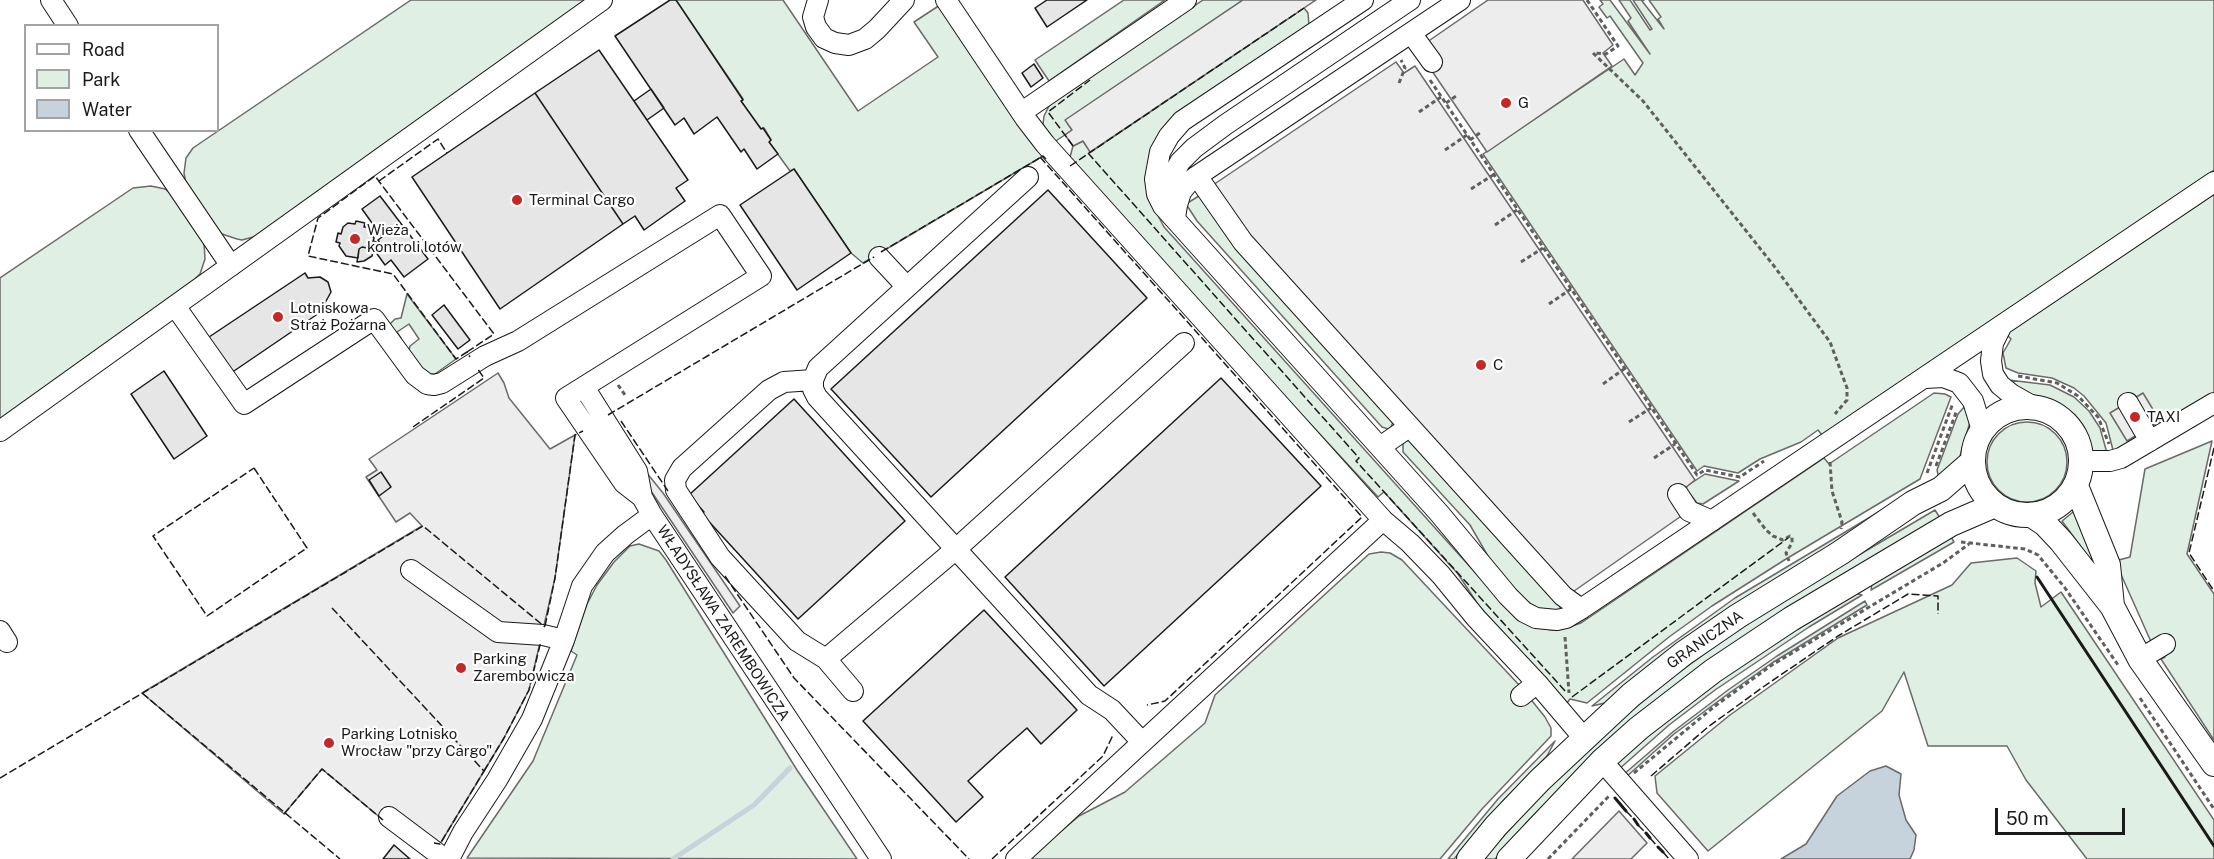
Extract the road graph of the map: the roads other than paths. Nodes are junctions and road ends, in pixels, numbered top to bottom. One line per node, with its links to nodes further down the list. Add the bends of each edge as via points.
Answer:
1 (51, 0): 10 (street)
2 (602, 0): 20 (street)
3 (818, 0): 4 (street, via 813,17 816,27 824,38 849,45 865,39)
4 (904, 0)
5 (946, 0): 13 (street)
6 (1186, 0): 13 (street)
7 (1363, 0): 18 (street, via 1189,115 1175,129 1160,152 1155,178 1157,194)
8 (1410, 0): 18 (street, via 1194,148 1180,162 1172,180 1170,200)
9 (1460, 0): 11 (street)
10 (67, 24)
11 (1411, 33): 12 (street); 15 (street)
12 (1430, 70)
13 (1022, 112): 44 (street, via 1066,168)
14 (140, 132): 20 (street)
15 (1197, 176): 18 (street, via 1181,192); 31 (street, via 1243,242)
16 (1028, 177): 21 (street)
17 (2214, 182): 23 (street)
18 (1175, 218): 35 (street)
19 (879, 257): 21 (street)
20 (231, 266): 22 (street)
21 (907, 287): 26 (street, via 818,368)
22 (175, 306): 27 (street, via 244,404 374,319 415,375 434,385 518,341 720,215 761,276); 33 (street)
23 (2001, 327): 25 (street); 30 (street, via 1993,343 1993,374 2011,394)
24 (1184, 343): 47 (street)
25 (1925, 378): 32 (street, via 1943,377 1959,384 1973,401); 45 (street)
26 (813, 380): 47 (street, via 817,397); 54 (street, via 784,382 769,390 682,468 675,480 676,490 720,557 796,641)
27 (584, 387): 40 (street, via 637,471); 40 (street, via 566,398 624,483)
28 (2128, 403): 34 (street)
29 (2214, 403): 34 (street)
30 (2034, 407): 32 (main road, via 2015,408 1996,416); 37 (main road, via 2053,412 2068,424 2078,440)
31 (1409, 426): 35 (street); 51 (street, via 1563,596)
32 (1982, 430): 36 (main road)
33 (0, 431)
34 (2150, 441): 37 (street, via 2121,458)
35 (1380, 447): 51 (street, via 1519,607 1536,618 1550,620)
36 (1973, 460): 41 (main road, via 1981,490); 57 (main road, GRANICZNA, via 1941,489 1684,653)
37 (2082, 461): 38 (main road)
38 (2076, 486): 43 (main road, via 2056,507); 50 (main road, via 2108,565)
39 (1677, 494): 45 (street, via 1689,511)
40 (642, 497): 42 (street)
41 (1995, 505): 43 (main road); 46 (main road, GRANICZNA)
42 (652, 515): 52 (street, WŁADYSŁAWA ZAREMBOWICZA, via 625,535 593,568 582,586); 64 (street, WŁADYSŁAWA ZAREMBOWICZA)
43 (2033, 516): 48 (main road)
44 (1383, 520): 57 (street, via 1441,574 1529,689); 58 (street)
45 (1712, 520): 51 (street)
46 (1957, 533): 48 (main road, via 1977,521 2012,526 2044,538); 59 (main road, GRANICZNA, via 1791,619 1723,664)
47 (956, 549): 54 (street); 58 (street, via 1089,695 1112,710)
48 (2073, 556): 50 (main road)
49 (411, 570): 52 (street, via 498,632)
50 (2112, 606): 55 (main road)
51 (1572, 614)
52 (564, 640): 63 (street, WŁADYSŁAWA ZAREMBOWICZA, via 532,719)
53 (2164, 644): 55 (street)
54 (826, 659): 56 (street)
55 (2130, 663): 60 (main road)
56 (853, 691)
57 (1583, 737): 66 (main road, GRANICZNA)
58 (1142, 742): 65 (street)
59 (1602, 761): 62 (main road, GRANICZNA); 67 (street)
60 (2214, 764)
61 (388, 817): 63 (street)
62 (1521, 855)
63 (447, 859)
64 (880, 859)
65 (1016, 859)
66 (1469, 859)
67 (1688, 859)

